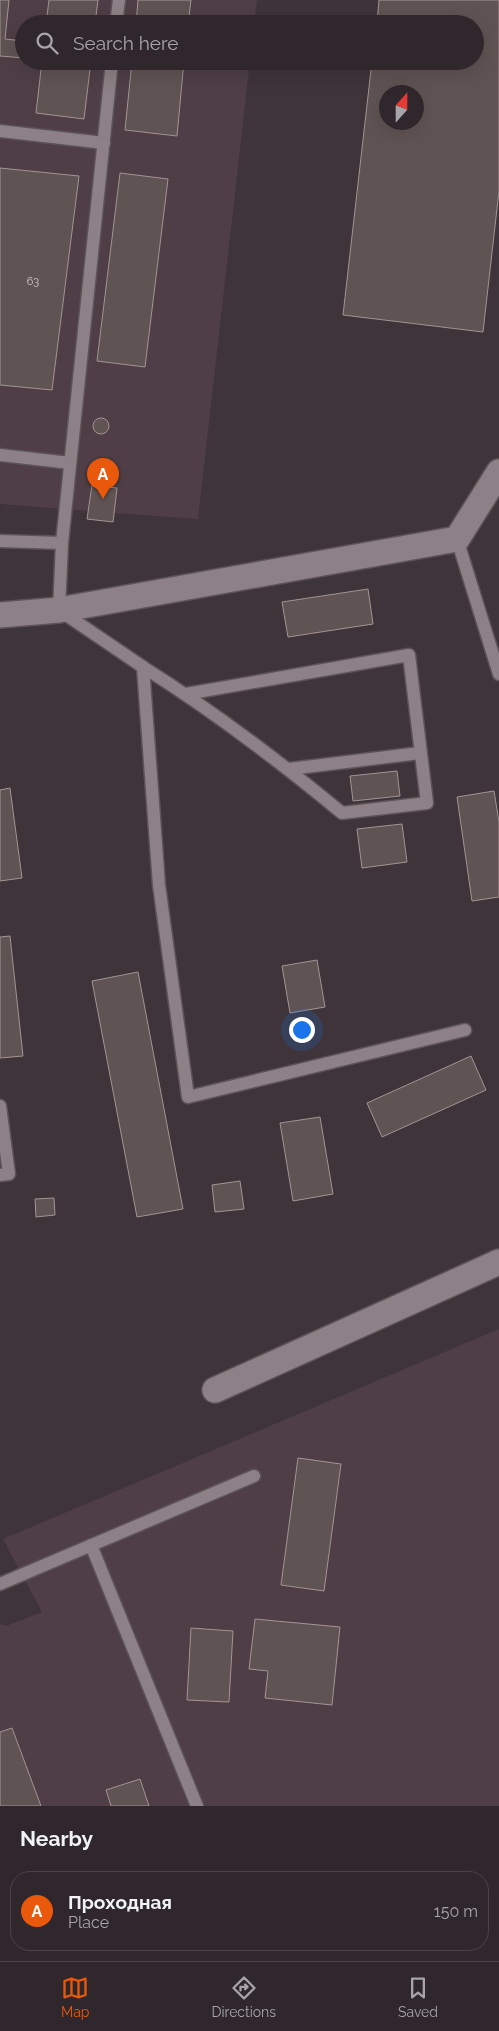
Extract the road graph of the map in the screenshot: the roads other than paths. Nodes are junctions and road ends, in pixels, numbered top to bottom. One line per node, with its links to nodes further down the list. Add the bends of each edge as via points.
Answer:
1 (119, 0): 2 (lane)
2 (117, 15)
3 (111, 70): 5 (lane)
4 (0, 131): 5 (lane)
5 (104, 144): 7 (lane)
6 (0, 455): 7 (lane)
7 (70, 463): 11 (lane)
8 (499, 472): 9 (street)
9 (457, 539): 12 (street); 15 (lane)
10 (0, 541): 11 (lane)
11 (62, 543): 12 (lane)
12 (59, 610): 13 (street); 14 (lane)
13 (0, 615)
14 (143, 667): 16 (lane); 19 (lane, via 159,885 188,1097)
15 (499, 674)
16 (186, 694): 17 (lane, via 409,655); 18 (lane)
17 (420, 753): 18 (lane); 18 (lane, via 426,803 342,813)
18 (289, 769)
19 (465, 1030)
20 (0, 1106): 21 (lane, via 8,1174)
21 (0, 1175)
22 (499, 1262): 23 (street)
23 (215, 1390)
24 (254, 1476): 25 (lane)
25 (91, 1545): 26 (lane); 27 (lane)
26 (0, 1584)
27 (196, 1806)

